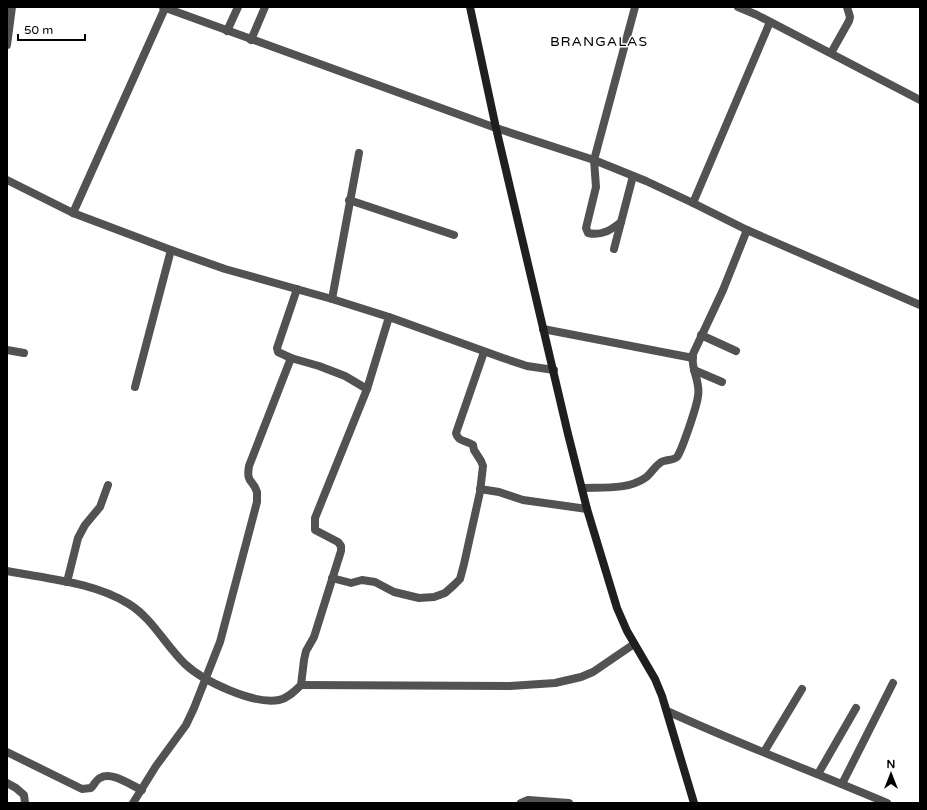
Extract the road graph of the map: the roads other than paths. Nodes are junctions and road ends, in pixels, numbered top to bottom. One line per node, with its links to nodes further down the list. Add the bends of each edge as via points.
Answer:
1 (12, 7): 14 (street)
2 (164, 7): 12 (street); 24 (street)
3 (238, 7): 12 (street)
4 (265, 7): 13 (street)
5 (470, 7): 17 (main road)
6 (635, 7): 19 (street)
7 (738, 7): 10 (street)
8 (761, 7): 10 (street)
9 (847, 7): 15 (street, via 849,21)
10 (757, 15): 11 (street)
11 (770, 22): 15 (street); 23 (street)
12 (227, 31): 13 (street)
13 (251, 40): 17 (street)
14 (7, 46)
15 (831, 53): 16 (street)
16 (920, 100)
17 (496, 128): 19 (street); 34 (main road)
18 (359, 153): 22 (street)
19 (594, 160): 20 (street); 25 (street, via 596,186 586,228 588,233 599,235)
20 (633, 176): 23 (street); 25 (street)
21 (7, 180): 24 (street)
22 (349, 200): 27 (street); 31 (street)
23 (694, 203): 26 (street)
24 (74, 213): 28 (street)
25 (621, 222): 29 (street)
26 (747, 230): 32 (street); 35 (street, via 723,290)
27 (454, 235)
28 (171, 250): 30 (street, via 225,269); 45 (street)
29 (614, 250)
30 (297, 289): 31 (street); 40 (street, via 277,348 280,354)
31 (332, 298): 33 (street)
32 (920, 305)
33 (389, 317): 38 (street); 46 (street)
34 (543, 328): 41 (street); 42 (main road)
35 (701, 335): 37 (street); 41 (street)
36 (7, 350): 39 (street)
37 (736, 351)
38 (484, 352): 42 (street, via 527,366); 49 (street, via 456,433 460,440 473,445 481,461 483,466)
39 (24, 353)
40 (291, 358): 46 (street, via 345,376); 55 (street, via 249,466 249,480 257,492 257,502 221,636)
41 (693, 358): 43 (street)
42 (554, 370): 48 (main road)
43 (694, 370): 44 (street); 48 (street, via 699,384 698,396 676,457 661,461 648,475 636,482)
44 (722, 382)
45 (135, 387)
46 (367, 389): 52 (street, via 314,518 315,530 341,546)
47 (108, 485): 53 (street, via 100,507 78,538)
48 (582, 488): 50 (main road)
49 (480, 489): 50 (street, via 523,500); 52 (street, via 460,579 445,593 419,598 394,592 375,582 362,580 351,583)
50 (587, 508): 54 (main road, via 611,592)
51 (7, 571): 53 (street)
52 (332, 578): 57 (street, via 314,637 306,651)
53 (67, 582): 55 (street, via 102,591 129,604 150,621 183,662)
54 (634, 644): 57 (street, via 593,672 555,683 510,686); 60 (main road, via 655,679)
55 (205, 678): 57 (street, via 235,692 272,701 286,697); 66 (street, via 186,725)
56 (893, 683): 65 (street)
57 (301, 685)
58 (802, 689): 62 (street)
59 (856, 708): 63 (street)
60 (667, 711): 62 (street); 71 (main road)
61 (7, 752): 66 (street, via 82,789 91,788 99,778 108,775)
62 (764, 752): 63 (street)
63 (818, 774): 65 (street)
64 (7, 783): 67 (street, via 24,794)
65 (842, 784): 72 (street)
66 (142, 790): 68 (street)
67 (25, 803)
68 (133, 803)
69 (521, 803): 70 (street, via 530,800)
70 (569, 803)
71 (694, 803)
72 (887, 803)

